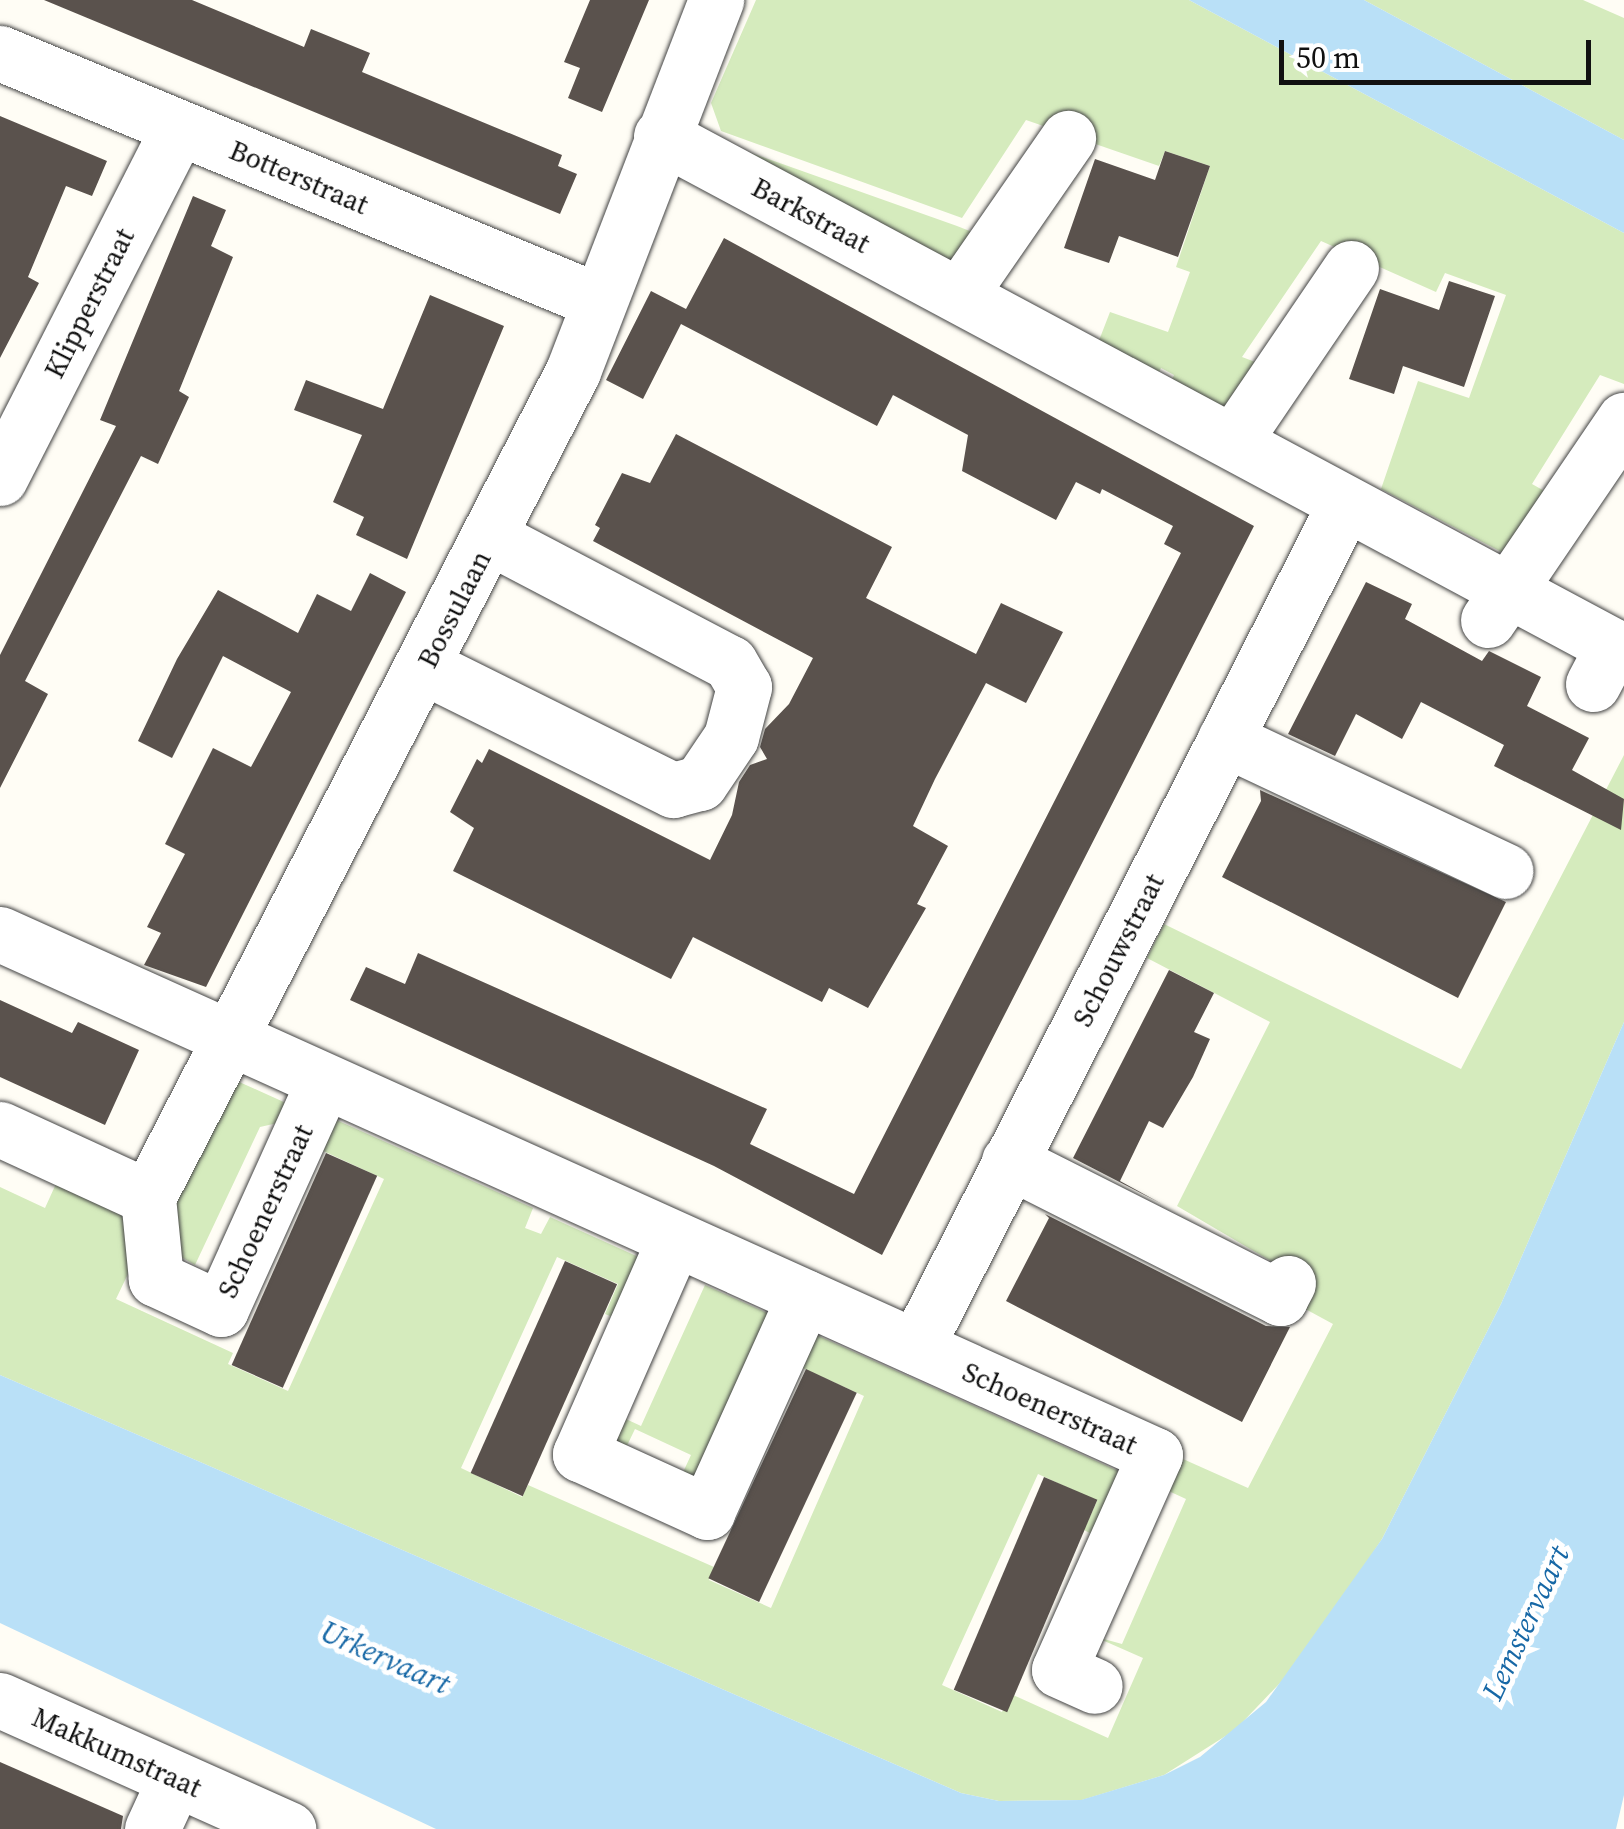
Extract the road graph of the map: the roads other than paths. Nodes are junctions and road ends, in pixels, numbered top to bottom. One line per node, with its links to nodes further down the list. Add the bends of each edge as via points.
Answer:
1 (716, 0): 4 (street, Bossulaan)
2 (0, 53): 3 (street, Botterstraat)
3 (178, 128): 7 (street, Botterstraat); 11 (street, Klipperstraat)
4 (662, 136): 7 (street, Bossulaan); 8 (street, Barkstraat)
5 (1068, 138): 8 (street)
6 (1351, 268): 10 (street)
7 (613, 308): 13 (street, Bossulaan, via 573,371)
8 (982, 312): 10 (street, Barkstraat)
9 (1624, 420): 14 (street)
10 (1234, 440): 12 (street, Barkstraat)
11 (0, 478)
12 (1345, 504): 14 (street, Barkstraat); 17 (street, Schouwstraat)
13 (490, 537): 15 (street, Bossulaan); 15 (street, via 730,663 744,687 731,738 700,783 673,790)
14 (1496, 604): 16 (street, Barkstraat)
15 (425, 667): 20 (street, Bossulaan, via 386,727)
16 (1584, 669)
17 (1198, 764): 18 (street); 23 (street, Schouwstraat)
18 (1506, 871)
19 (0, 934): 20 (street, Schoenerstraat)
20 (228, 1037): 21 (street, Schoenerstraat); 24 (street, Bossulaan)
21 (323, 1083): 24 (street, Schoenerstraat, via 220,1308 156,1278); 25 (street, Schoenerstraat)
22 (0, 1129): 24 (street)
23 (1009, 1161): 26 (street, via 1280,1298); 28 (street, Schouwstraat)
24 (148, 1197)
25 (674, 1240): 27 (street, Schoenerstraat); 27 (street, via 580,1454 707,1512)
26 (1288, 1282)
27 (804, 1296): 28 (street, Schoenerstraat)
28 (916, 1347): 29 (street, Schoenerstraat, via 1155,1455 1059,1670)
29 (1094, 1686)
30 (0, 1700): 31 (street, Makkumstraat)
31 (175, 1779): 32 (street); 33 (street, Makkumstraat)
32 (152, 1829)
33 (288, 1829)

